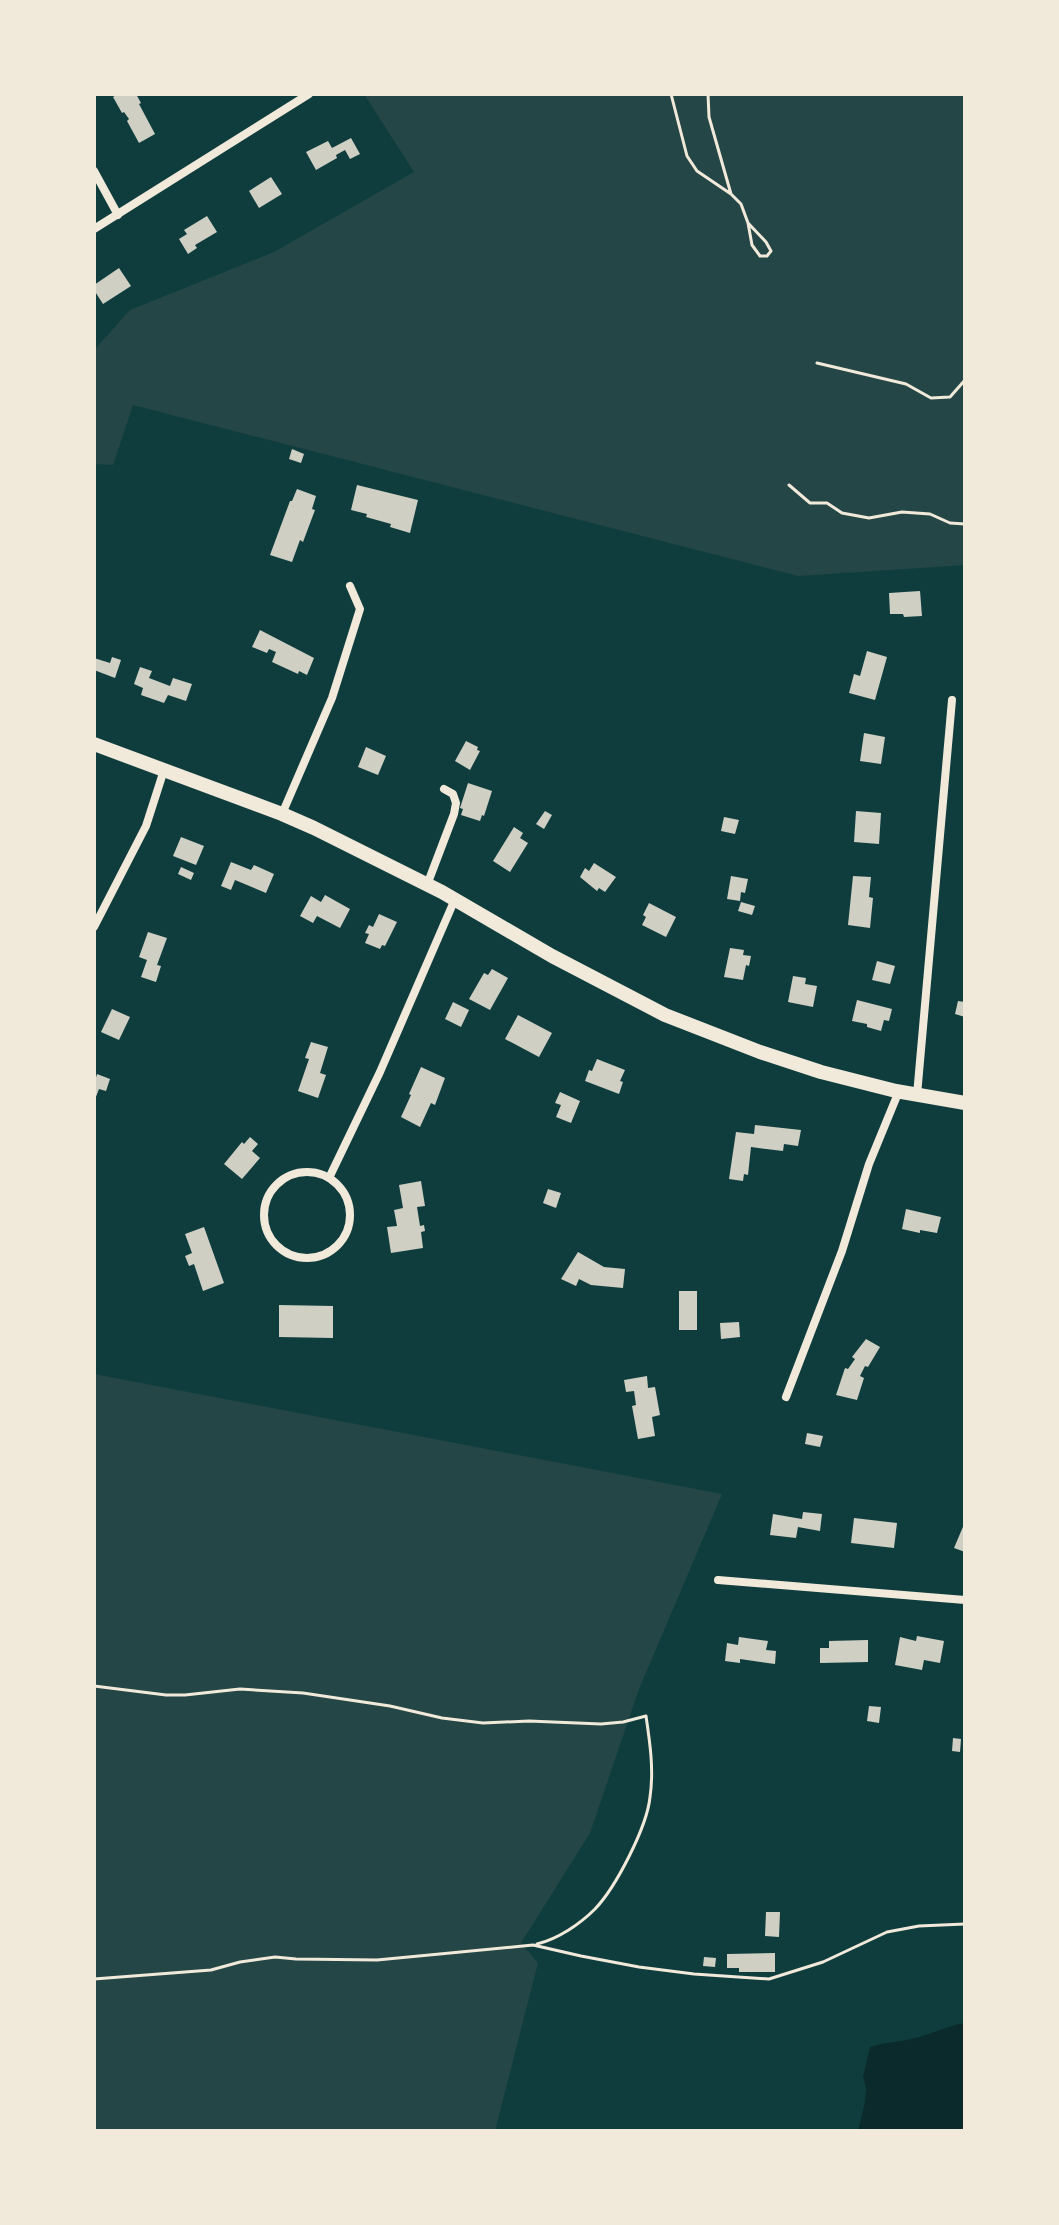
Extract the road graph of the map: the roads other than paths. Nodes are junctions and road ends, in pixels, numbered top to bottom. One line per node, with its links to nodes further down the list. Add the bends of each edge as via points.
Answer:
1 (309, 94): 3 (street)
2 (94, 171): 3 (street)
3 (118, 215): 4 (street)
4 (94, 229)
5 (350, 586): 10 (street, via 360,609 332,698)
6 (952, 700): 15 (street)
7 (94, 744): 8 (main road)
8 (164, 770): 10 (main road); 13 (street, via 146,826)
9 (444, 789): 11 (street, via 456,803)
10 (282, 814): 11 (main road)
11 (427, 885): 12 (main road)
12 (455, 899): 14 (main road, via 665,1015 802,1066); 17 (street)
13 (94, 927)
14 (899, 1091): 15 (main road); 18 (street)
15 (917, 1095): 16 (main road)
16 (965, 1103)
17 (329, 1178): 17 (street, via 348,1201 347,1232 326,1254 306,1258 286,1253 271,1239 264,1219 272,1189 298,1173)
18 (786, 1397)
19 (718, 1580): 20 (street)
20 (965, 1600)

